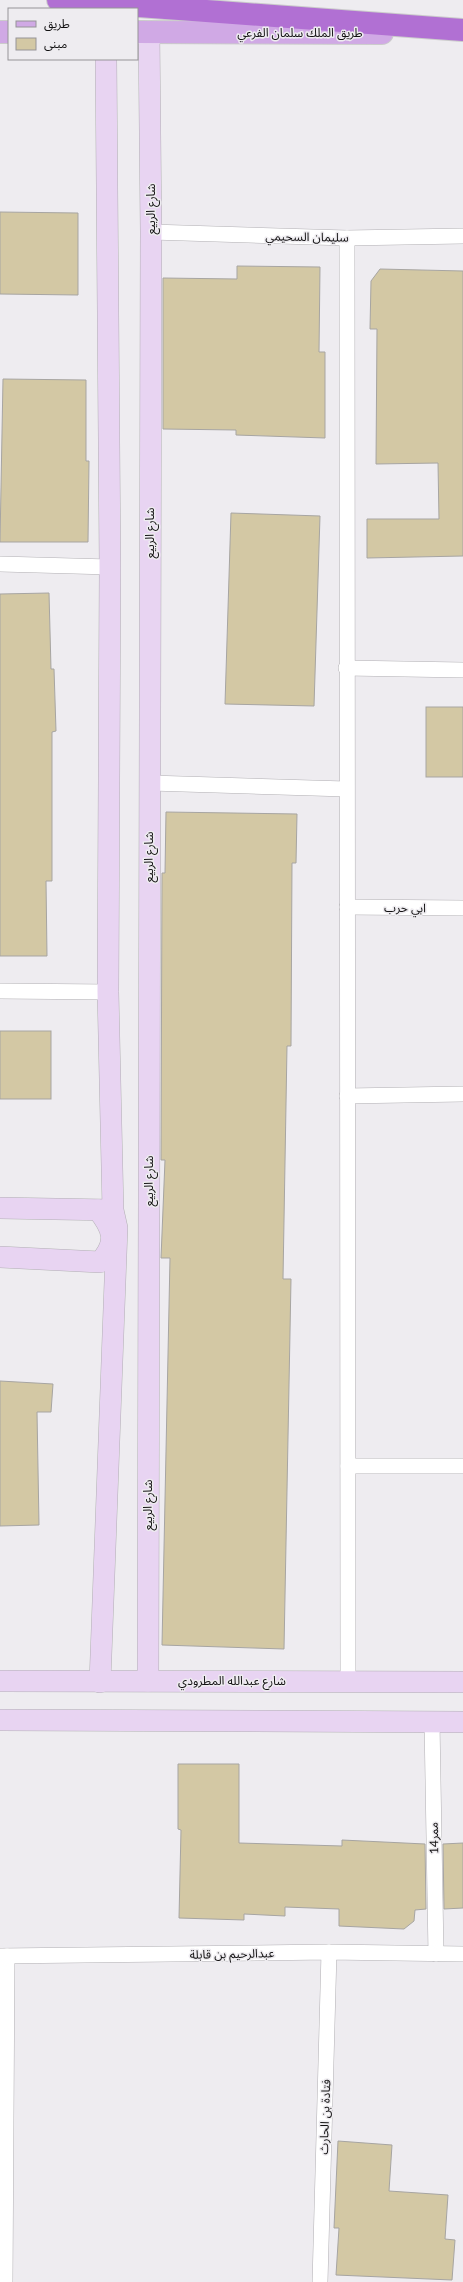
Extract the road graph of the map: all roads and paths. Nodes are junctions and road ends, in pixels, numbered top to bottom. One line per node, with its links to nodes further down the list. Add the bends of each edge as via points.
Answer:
1 (58, 0): 3 (highway)
2 (143, 32): 3 (main road, طريق الملك سلمان الفرعي); 5 (street, شارع الربيع)
3 (463, 32)
4 (106, 60): 9 (street)
5 (151, 232): 7 (street, سليمان السحيمي); 12 (street, شارع الربيع)
6 (463, 236): 7 (street, سليمان السحيمي)
7 (347, 238): 10 (street)
8 (0, 564): 9 (street)
9 (110, 567): 17 (street)
10 (346, 668): 11 (street); 13 (street)
11 (463, 670)
12 (150, 783): 13 (street); 26 (street, شارع الربيع)
13 (346, 789): 14 (street)
14 (347, 907): 15 (street, ابي حرب); 19 (street)
15 (463, 908)
16 (0, 991): 17 (street)
17 (108, 992): 21 (street)
18 (463, 1094): 19 (street)
19 (347, 1096): 23 (street)
20 (0, 1208): 21 (street)
21 (105, 1210): 22 (street, via 112,1240 109,1252 100,1262); 28 (street, via 117,1228)
22 (0, 1257)
23 (348, 1466): 24 (street); 27 (street)
24 (463, 1466)
25 (0, 1681): 28 (street, شارع عبدالله المطرودي)
26 (148, 1681): 27 (street, شارع عبدالله المطرودي); 28 (street, شارع عبدالله المطرودي)
27 (348, 1681): 29 (street, شارع عبدالله المطرودي)
28 (100, 1682)
29 (463, 1682)
30 (0, 1720): 31 (street)
31 (432, 1722): 32 (street); 34 (street, ممر14)
32 (463, 1722)
33 (329, 1952): 34 (street, عبدالرحيم بن قابلة); 36 (street, عبدالرحيم بن قابلة); 38 (street, فتادة بن الحارث)
34 (436, 1954): 35 (street, عبدالرحيم بن قابلة)
35 (463, 1954)
36 (4, 1956): 37 (street)
37 (5, 2282)
38 (320, 2282)

